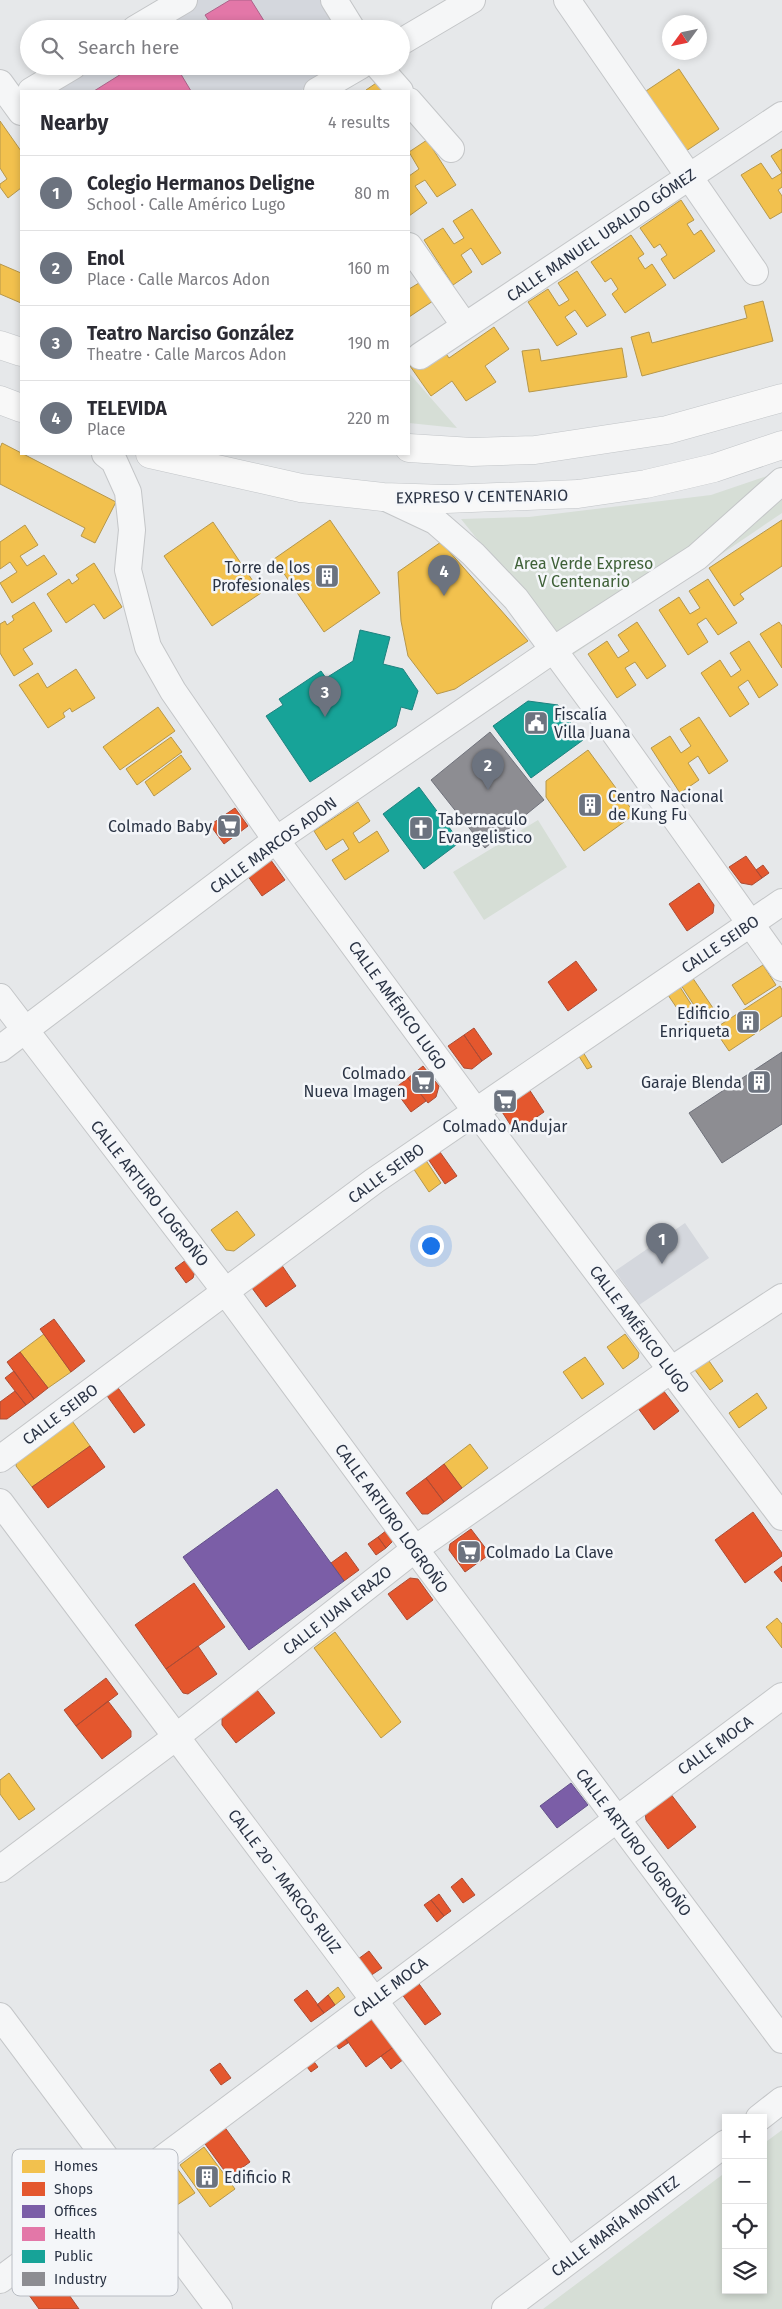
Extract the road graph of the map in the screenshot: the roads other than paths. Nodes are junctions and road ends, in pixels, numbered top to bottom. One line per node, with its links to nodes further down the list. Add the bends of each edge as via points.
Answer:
1 (184, 0): 5 (street)
2 (334, 0): 6 (street)
3 (472, 0): 7 (street)
4 (567, 0): 17 (street)
5 (150, 20)
6 (346, 20)
7 (410, 37)
8 (57, 75): 11 (street)
9 (345, 75): 12 (street)
10 (386, 75): 13 (street)
11 (30, 90)
12 (319, 90)
13 (399, 90)
14 (410, 102): 16 (street)
15 (782, 115): 17 (street, CALLE MANUEL UBALDO GÓMEZ)
16 (451, 149)
17 (689, 176): 19 (street); 20 (street, CALLE MANUEL UBALDO GÓMEZ)
18 (410, 247): 20 (street)
19 (755, 272)
20 (465, 326): 23 (street, CALLE MANUEL UBALDO GÓMEZ)
21 (0, 345): 22 (main road)
22 (20, 352)
23 (420, 356)
24 (782, 398): 28 (main road, via 667,430 535,450 472,452)
25 (0, 400): 26 (main road)
26 (20, 408)
27 (782, 446): 32 (main road, EXPRESO V CENTENARIO, via 714,468 646,484 578,494 446,499)
28 (410, 448)
29 (106, 455): 34 (street, CALLE AMÉRICO LUGO, via 114,461 128,492 132,530 128,570 148,647 174,691)
30 (154, 455): 32 (main road, EXPRESO V CENTENARIO, via 301,488)
31 (782, 481): 33 (street, via 698,557)
32 (383, 496): 33 (street, via 435,521 474,554 516,600)
33 (553, 650): 34 (street, CALLE MARCOS ADON); 36 (street)
34 (276, 840): 39 (street, CALLE MARCOS ADON); 41 (street, CALLE AMÉRICO LUGO)
35 (782, 902): 36 (street, CALLE SEIBO)
36 (749, 924): 37 (street); 41 (street, CALLE SEIBO)
37 (782, 968)
38 (0, 997): 39 (street, CALLE ARTURO LOGROÑO)
39 (25, 1031): 40 (street, CALLE MARCOS ADON); 42 (street, CALLE ARTURO LOGROÑO)
40 (0, 1049)
41 (475, 1110): 42 (street, CALLE SEIBO); 44 (street, CALLE AMÉRICO LUGO)
42 (225, 1291): 45 (street, CALLE SEIBO); 48 (street, CALLE ARTURO LOGROÑO)
43 (782, 1297): 44 (street, CALLE JUAN ERAZO)
44 (671, 1370): 47 (street, CALLE AMÉRICO LUGO); 48 (street, CALLE JUAN ERAZO)
45 (0, 1459)
46 (0, 1502): 50 (street, CALLE 20 - MARCOS RUIZ)
47 (782, 1517)
48 (415, 1549): 50 (street, CALLE JUAN ERAZO); 51 (street, CALLE ARTURO LOGROÑO)
49 (782, 1696): 51 (street, CALLE MOCA)
50 (176, 1737): 52 (street, CALLE JUAN ERAZO); 53 (street, CALLE 20 - MARCOS RUIZ)
51 (616, 1818): 53 (street, CALLE MOCA); 55 (street, CALLE ARTURO LOGROÑO)
52 (0, 1869)
53 (375, 1999): 60 (street, CALLE MOCA); 62 (street, CALLE 20 - MARCOS RUIZ)
54 (0, 2016): 59 (street)
55 (782, 2040)
56 (782, 2100): 57 (street)
57 (764, 2114)
58 (722, 2146): 62 (street, CALLE MARÍA MONTEZ)
59 (99, 2149)
60 (174, 2149)
61 (178, 2254): 65 (street)
62 (568, 2262): 66 (street, CALLE MARÍA MONTEZ)
63 (12, 2271): 64 (street, CALLE MOCA)
64 (0, 2280)
65 (219, 2309)
66 (505, 2309)

